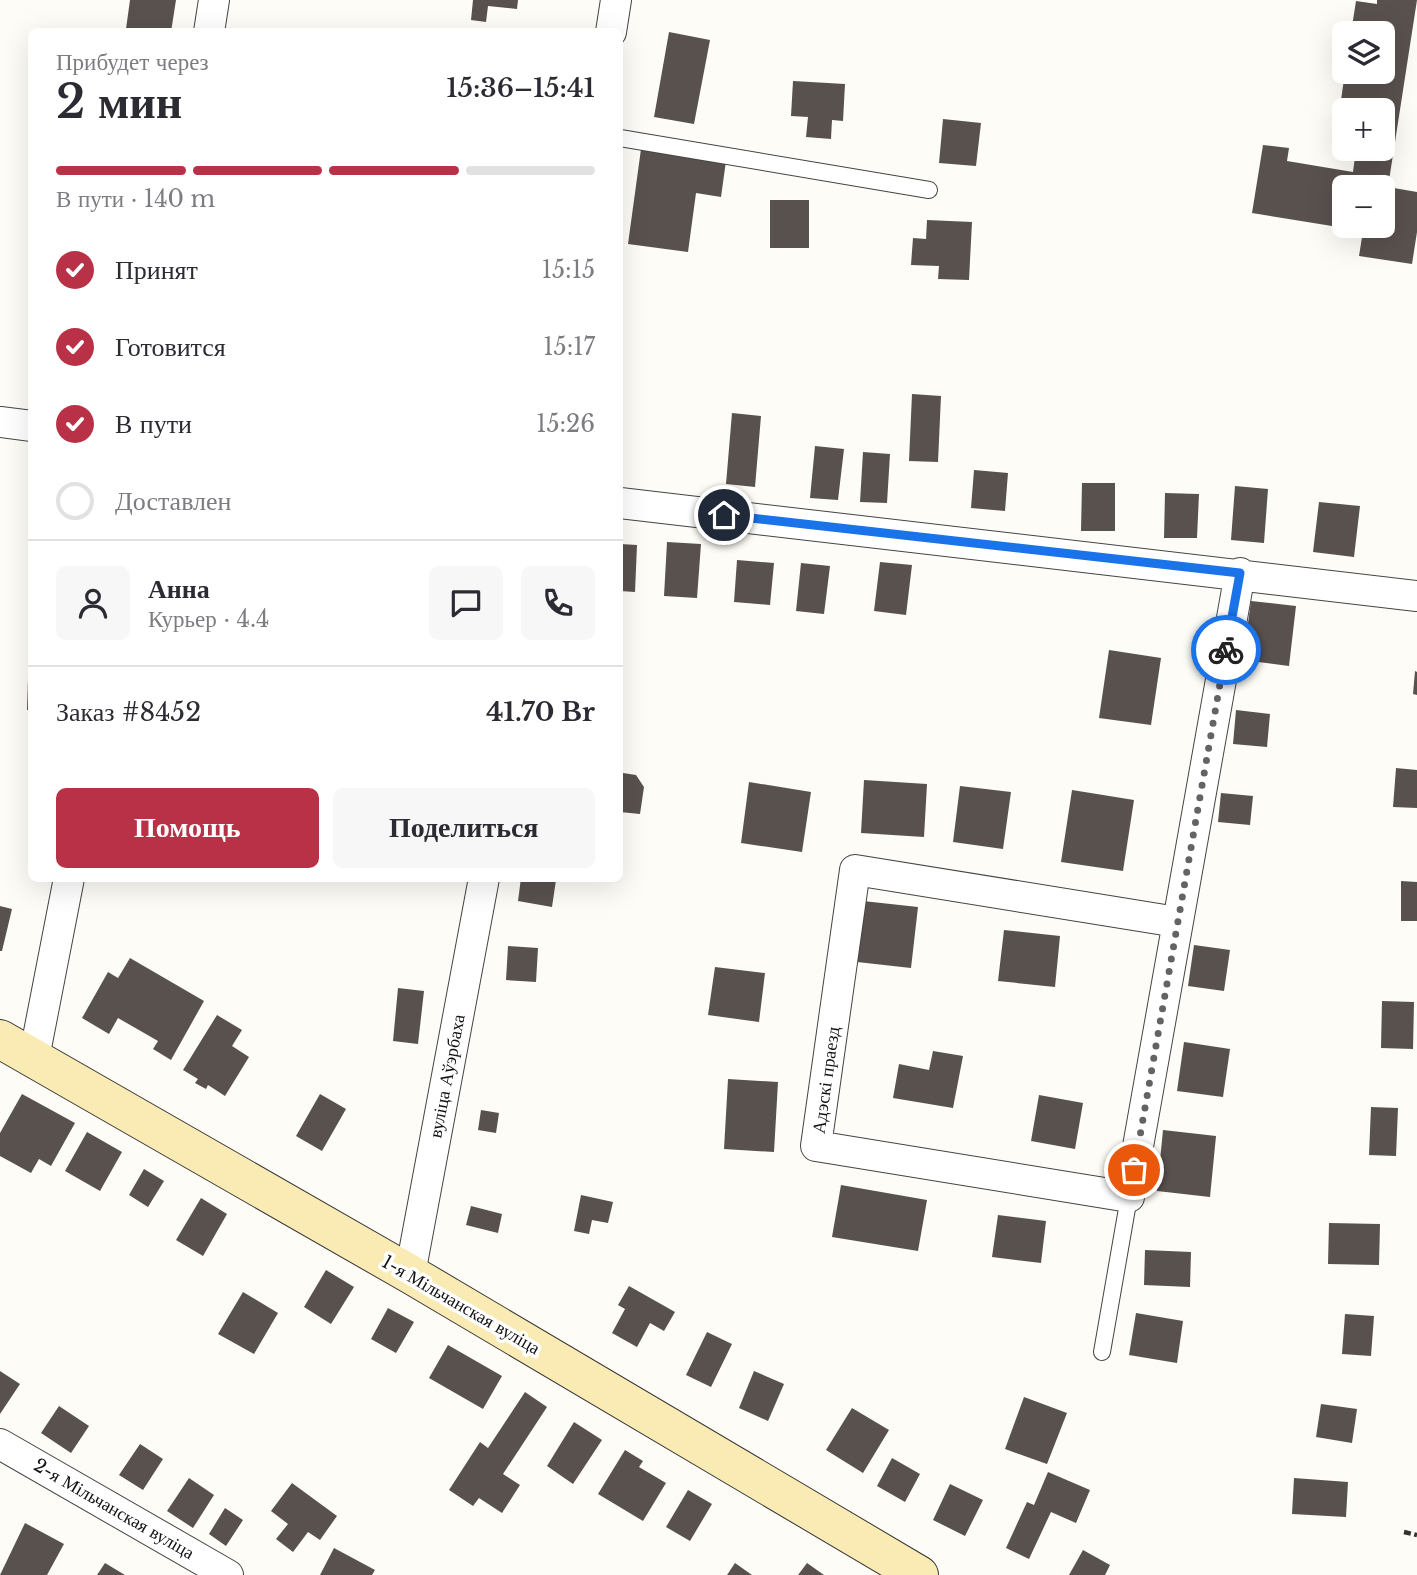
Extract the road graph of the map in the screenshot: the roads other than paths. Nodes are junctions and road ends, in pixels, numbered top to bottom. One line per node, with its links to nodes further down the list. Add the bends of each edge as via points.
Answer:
1 (214, 0): 3 (street)
2 (616, 0): 4 (street)
3 (210, 28)
4 (612, 28)
5 (623, 139): 6 (lane)
6 (929, 190)
7 (0, 422): 8 (street)
8 (28, 426)
9 (623, 503): 10 (street)
10 (1240, 573): 11 (street); 14 (street)
11 (1417, 596)
12 (68, 882): 16 (street)
13 (483, 882): 18 (street, вуліца Аўэрбаха)
14 (1177, 922): 17 (street); 17 (street, Адэскі праезд, via 855,870 816,1146)
15 (0, 1039): 16 (street, 1-я Мільчанская вуліца)
16 (34, 1058): 18 (street, 1-я Мільчанская вуліца)
17 (1129, 1197): 19 (lane)
18 (410, 1274): 22 (street, 1-я Мільчанская вуліца)
19 (1102, 1352)
20 (0, 1444): 21 (street, 2-я Мільчанская вуліца)
21 (228, 1575)
22 (919, 1575)

